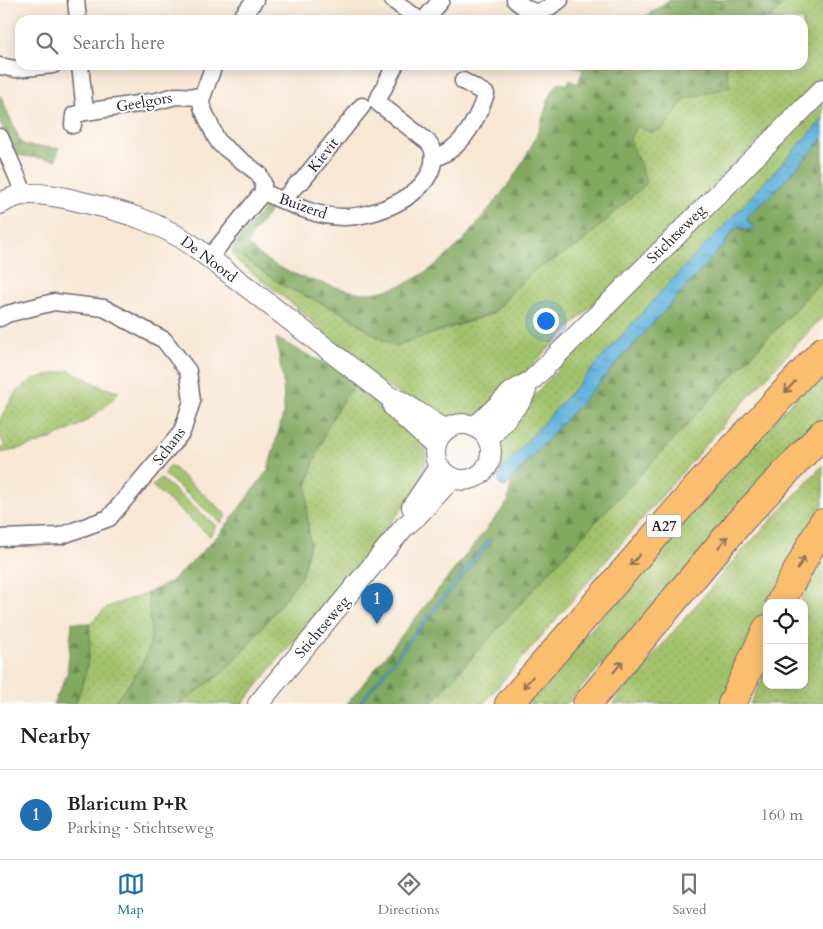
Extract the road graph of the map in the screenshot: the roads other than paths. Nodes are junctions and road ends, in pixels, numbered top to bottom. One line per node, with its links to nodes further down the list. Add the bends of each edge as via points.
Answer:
1 (76, 0): 7 (street)
2 (255, 0): 8 (street)
3 (393, 0): 9 (street)
4 (441, 0): 10 (street)
5 (515, 0): 11 (street)
6 (560, 0): 12 (street)
7 (78, 15)
8 (243, 15)
9 (412, 15)
10 (428, 15)
11 (540, 15)
12 (542, 15)
13 (0, 66): 14 (street)
14 (15, 69)
15 (81, 70): 22 (street)
16 (212, 70): 20 (street)
17 (393, 70): 25 (street, via 377,102 428,142)
18 (463, 81): 25 (street, via 486,94 484,100 476,120 455,147)
19 (823, 89): 33 (street, Stichtseweg, via 530,381 522,399)
20 (202, 97): 22 (street, Geelgors, via 176,96); 26 (street, via 202,107 220,144 259,174)
21 (362, 106): 28 (street, Kievit)
22 (85, 112): 23 (street, via 74,115)
23 (73, 125)
24 (0, 137): 27 (street)
25 (434, 158): 28 (street, Buizerd, via 428,177 413,193 371,213 327,216)
26 (263, 192): 28 (street, Buizerd); 30 (street, Buizerd)
27 (25, 194): 29 (street, De Noord); 30 (street, De Noord, via 64,198 144,219 172,232)
28 (283, 200)
29 (0, 204)
30 (209, 258): 35 (street, De Noord, via 388,396 402,402)
31 (0, 318): 38 (street, Schans, via 54,302 104,308 164,340 188,371 192,401 182,432 109,518 60,536)
32 (823, 351): 42 (highway, A27, one-way to 42, via 688,498)
33 (481, 433): 35 (street, via 460,424); 36 (street, via 490,450 489,462 483,471 464,480)
34 (823, 433): 43 (highway, one-way to 34, via 742,519)
35 (441, 438): 36 (street, via 435,453)
36 (446, 473): 41 (street, Stichtseweg, via 417,516 404,527)
37 (823, 524): 39 (highway, one-way to 37)
38 (0, 538)
39 (782, 599)
40 (763, 638): 44 (highway)
41 (258, 704)
42 (509, 704)
43 (587, 704)
44 (732, 704)

